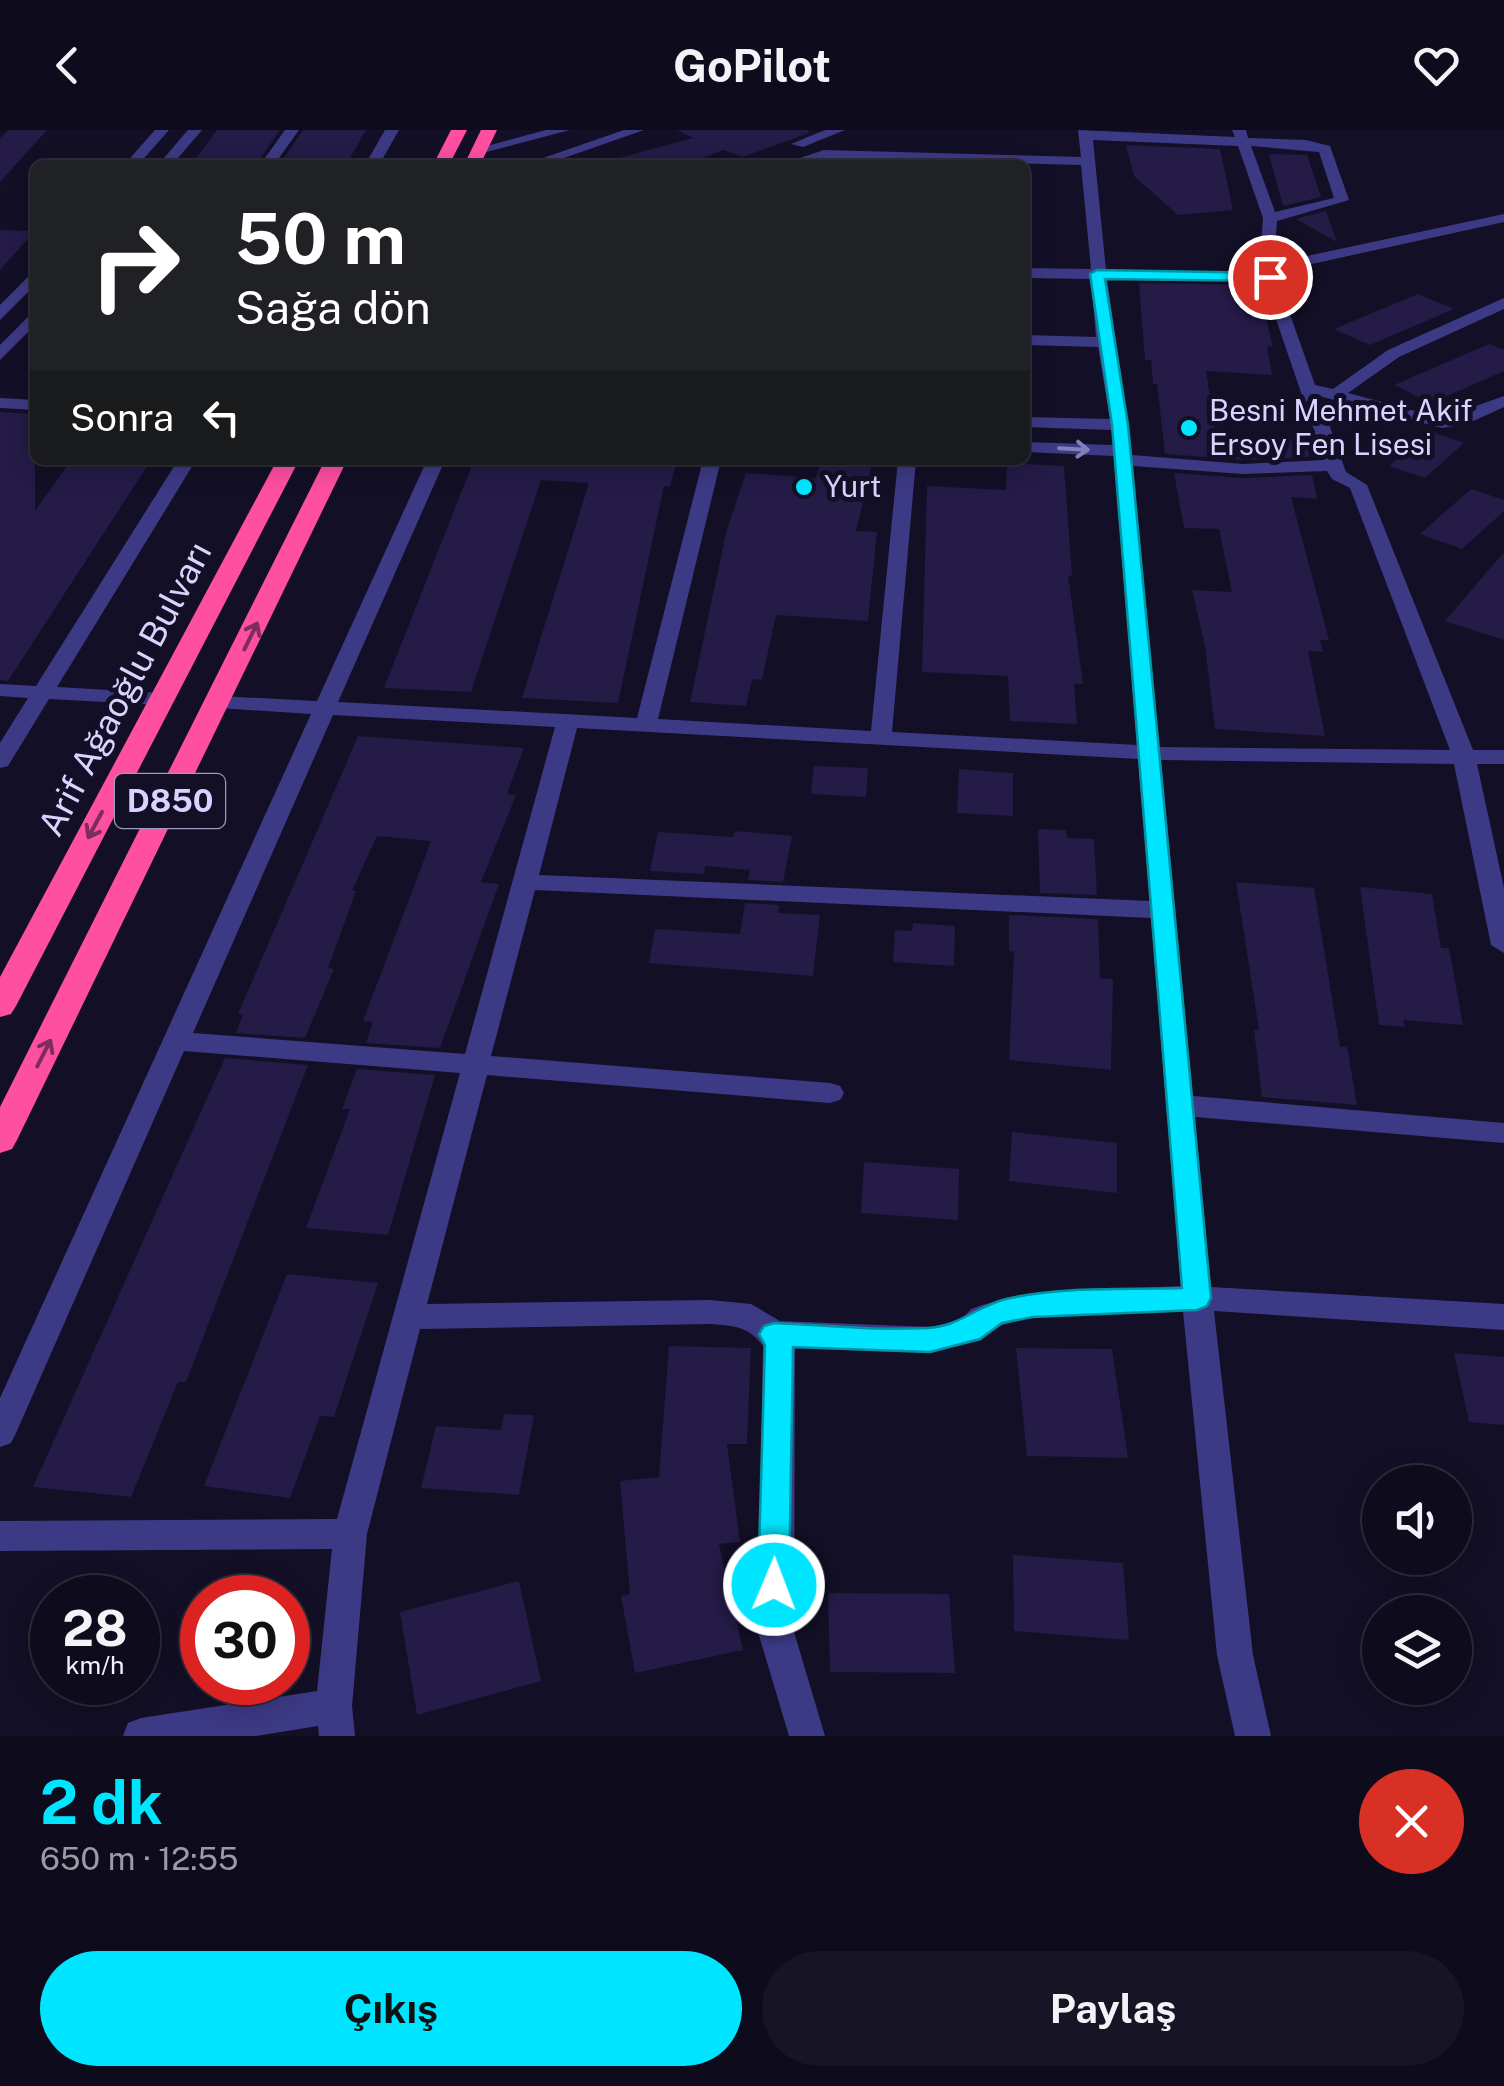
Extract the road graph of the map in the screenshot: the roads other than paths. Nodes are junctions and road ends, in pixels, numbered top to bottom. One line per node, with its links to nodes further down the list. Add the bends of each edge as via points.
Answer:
1 (162, 130): 16 (street)
2 (195, 130): 17 (street)
3 (292, 130): 18 (street)
4 (392, 130): 19 (street)
5 (458, 130): 20 (highway)
6 (490, 130): 15 (highway)
7 (564, 130): 11 (street)
8 (637, 130): 14 (street)
9 (838, 130): 13 (street)
10 (1241, 136): 12 (street); 24 (street); 24 (street, via 1325,149 1342,200)
11 (536, 138): 14 (street); 15 (street)
12 (1086, 142): 23 (street); 28 (street)
13 (798, 144)
14 (569, 152): 21 (street); 22 (street)
15 (476, 158)
16 (135, 160)
17 (169, 160)
18 (271, 160)
19 (375, 160)
20 (443, 160)
21 (545, 160)
22 (587, 160)
23 (803, 160)
24 (1270, 218): 27 (street)
25 (1504, 218): 27 (street)
26 (1030, 272): 28 (street)
27 (1268, 273): 28 (street); 36 (street)
28 (1097, 274): 34 (street)
29 (30, 281): 31 (street)
30 (1504, 304): 37 (street, via 1402,350)
31 (0, 315)
32 (30, 321): 35 (street)
33 (1030, 340): 34 (street)
34 (1105, 342): 42 (street)
35 (0, 356)
36 (1308, 388): 37 (street); 50 (street)
37 (1335, 396): 38 (street, via 1442,423)
38 (1504, 401)
39 (0, 404): 40 (street)
40 (30, 405)
41 (1030, 423): 42 (street)
42 (1122, 446): 43 (street, one-way to 42); 50 (street, via 1243,469); 59 (street)
43 (1030, 447)
44 (184, 465): 52 (street)
45 (285, 465): 53 (highway, Arif Ağaoğlu Bulvarı / D850)
46 (334, 465): 54 (highway, D850, one-way to 46)
47 (434, 465): 55 (street)
48 (711, 465): 57 (street)
49 (907, 465): 58 (street)
50 (1335, 465): 61 (street, via 1358,485)
51 (0, 690): 52 (street)
52 (41, 692): 53 (street); 62 (street)
53 (162, 699): 66 (highway, Arif Ağaoğlu Bulvarı / D850, one-way to 66)
54 (219, 702): 55 (street); 72 (highway, D850, one-way to 54)
55 (325, 707): 56 (street); 67 (street)
56 (568, 721): 57 (street); 63 (street)
57 (646, 725): 58 (street)
58 (880, 737): 59 (street)
59 (1147, 750): 61 (street); 64 (street)
60 (1504, 756): 61 (street)
61 (1464, 758): 65 (street)
62 (0, 762)
63 (526, 882): 64 (street); 68 (street)
64 (1162, 910): 70 (street)
65 (1504, 945)
66 (0, 1006)
67 (176, 1040): 68 (street); 77 (street)
68 (476, 1064): 69 (street); 74 (street)
69 (830, 1093)
70 (1179, 1105): 71 (street); 73 (street)
71 (1504, 1133)
72 (0, 1140)
73 (1197, 1298): 75 (street); 76 (street, via 1032,1305 930,1340); 83 (street, via 1235,1654)
74 (405, 1317): 76 (street, via 710,1312 750,1316); 78 (street)
75 (1504, 1318)
76 (774, 1334): 82 (street, via 776,1632)
77 (0, 1433)
78 (350, 1534): 79 (street); 80 (street)
79 (0, 1536)
80 (336, 1721): 81 (street)
81 (141, 1736)
82 (807, 1736)
83 (1253, 1736)

